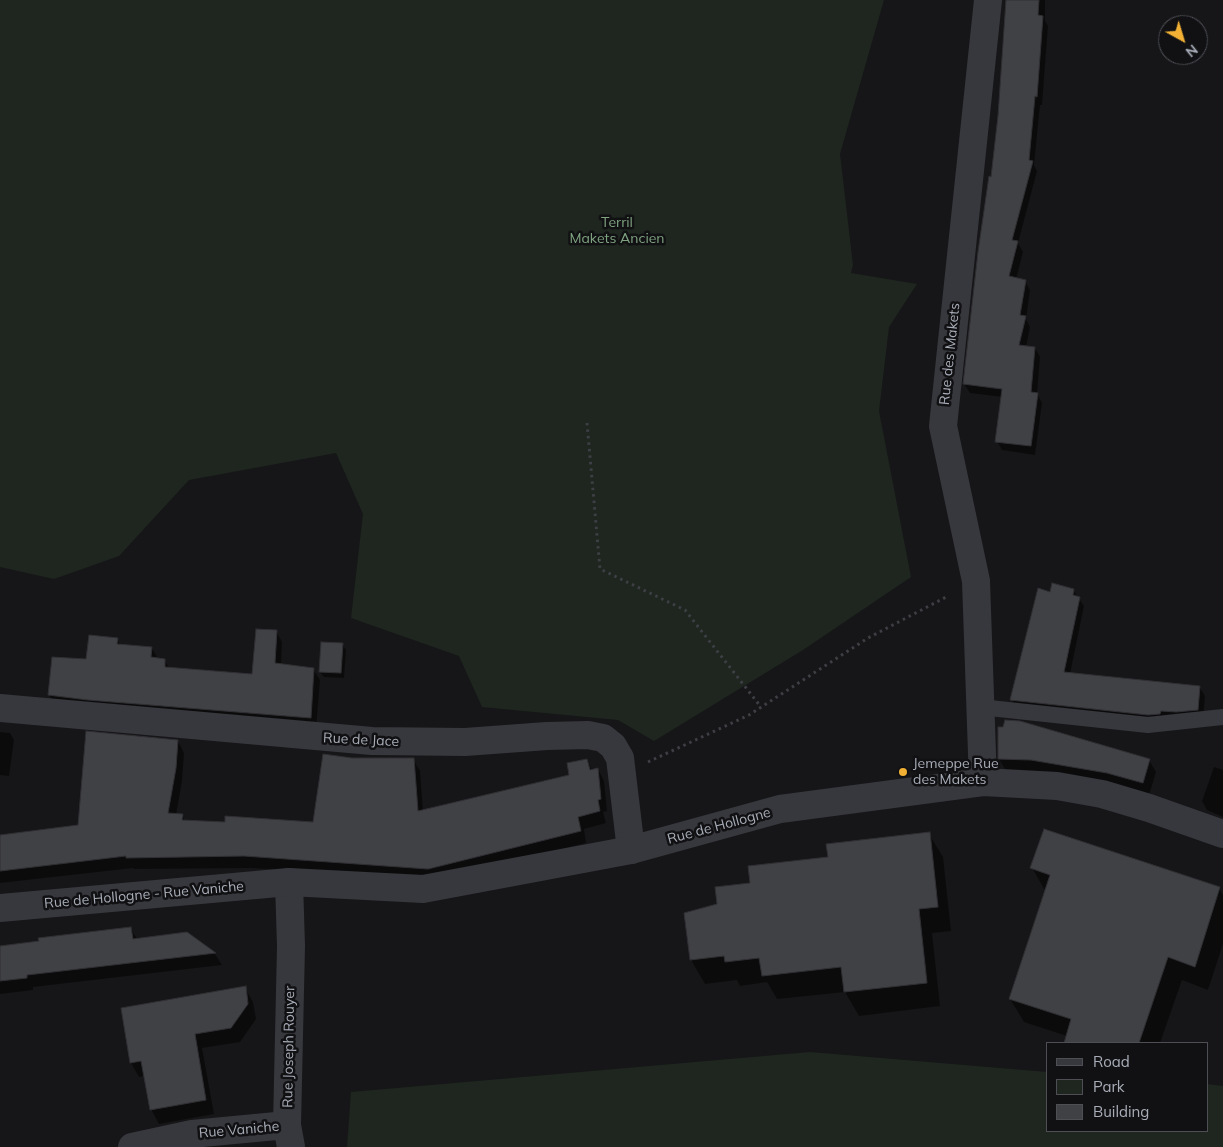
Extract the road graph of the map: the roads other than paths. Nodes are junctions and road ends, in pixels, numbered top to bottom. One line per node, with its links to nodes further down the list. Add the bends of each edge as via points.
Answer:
1 (988, 0): 2 (street, Rue des Makets, via 943,426 976,581)
2 (980, 707): 4 (lane, via 1148,726); 5 (street, Rue des Makets)
3 (0, 708): 7 (street, Rue de Jace, via 372,742 465,742 588,735 603,738 620,758)
4 (1223, 717)
5 (983, 782): 6 (street, Rue de Hollogne, via 1057,786 1102,794); 7 (street, Rue de Hollogne, via 780,809)
6 (1223, 834)
7 (631, 850): 8 (street, Rue de Hollogne, via 423,889)
8 (289, 882): 9 (street, Rue de Hollogne - Rue Vaniche); 10 (street, Rue Joseph Rouyer, via 292,946)
9 (0, 908)
10 (289, 1136): 11 (street, Rue Vaniche, via 192,1134)
11 (132, 1147)

